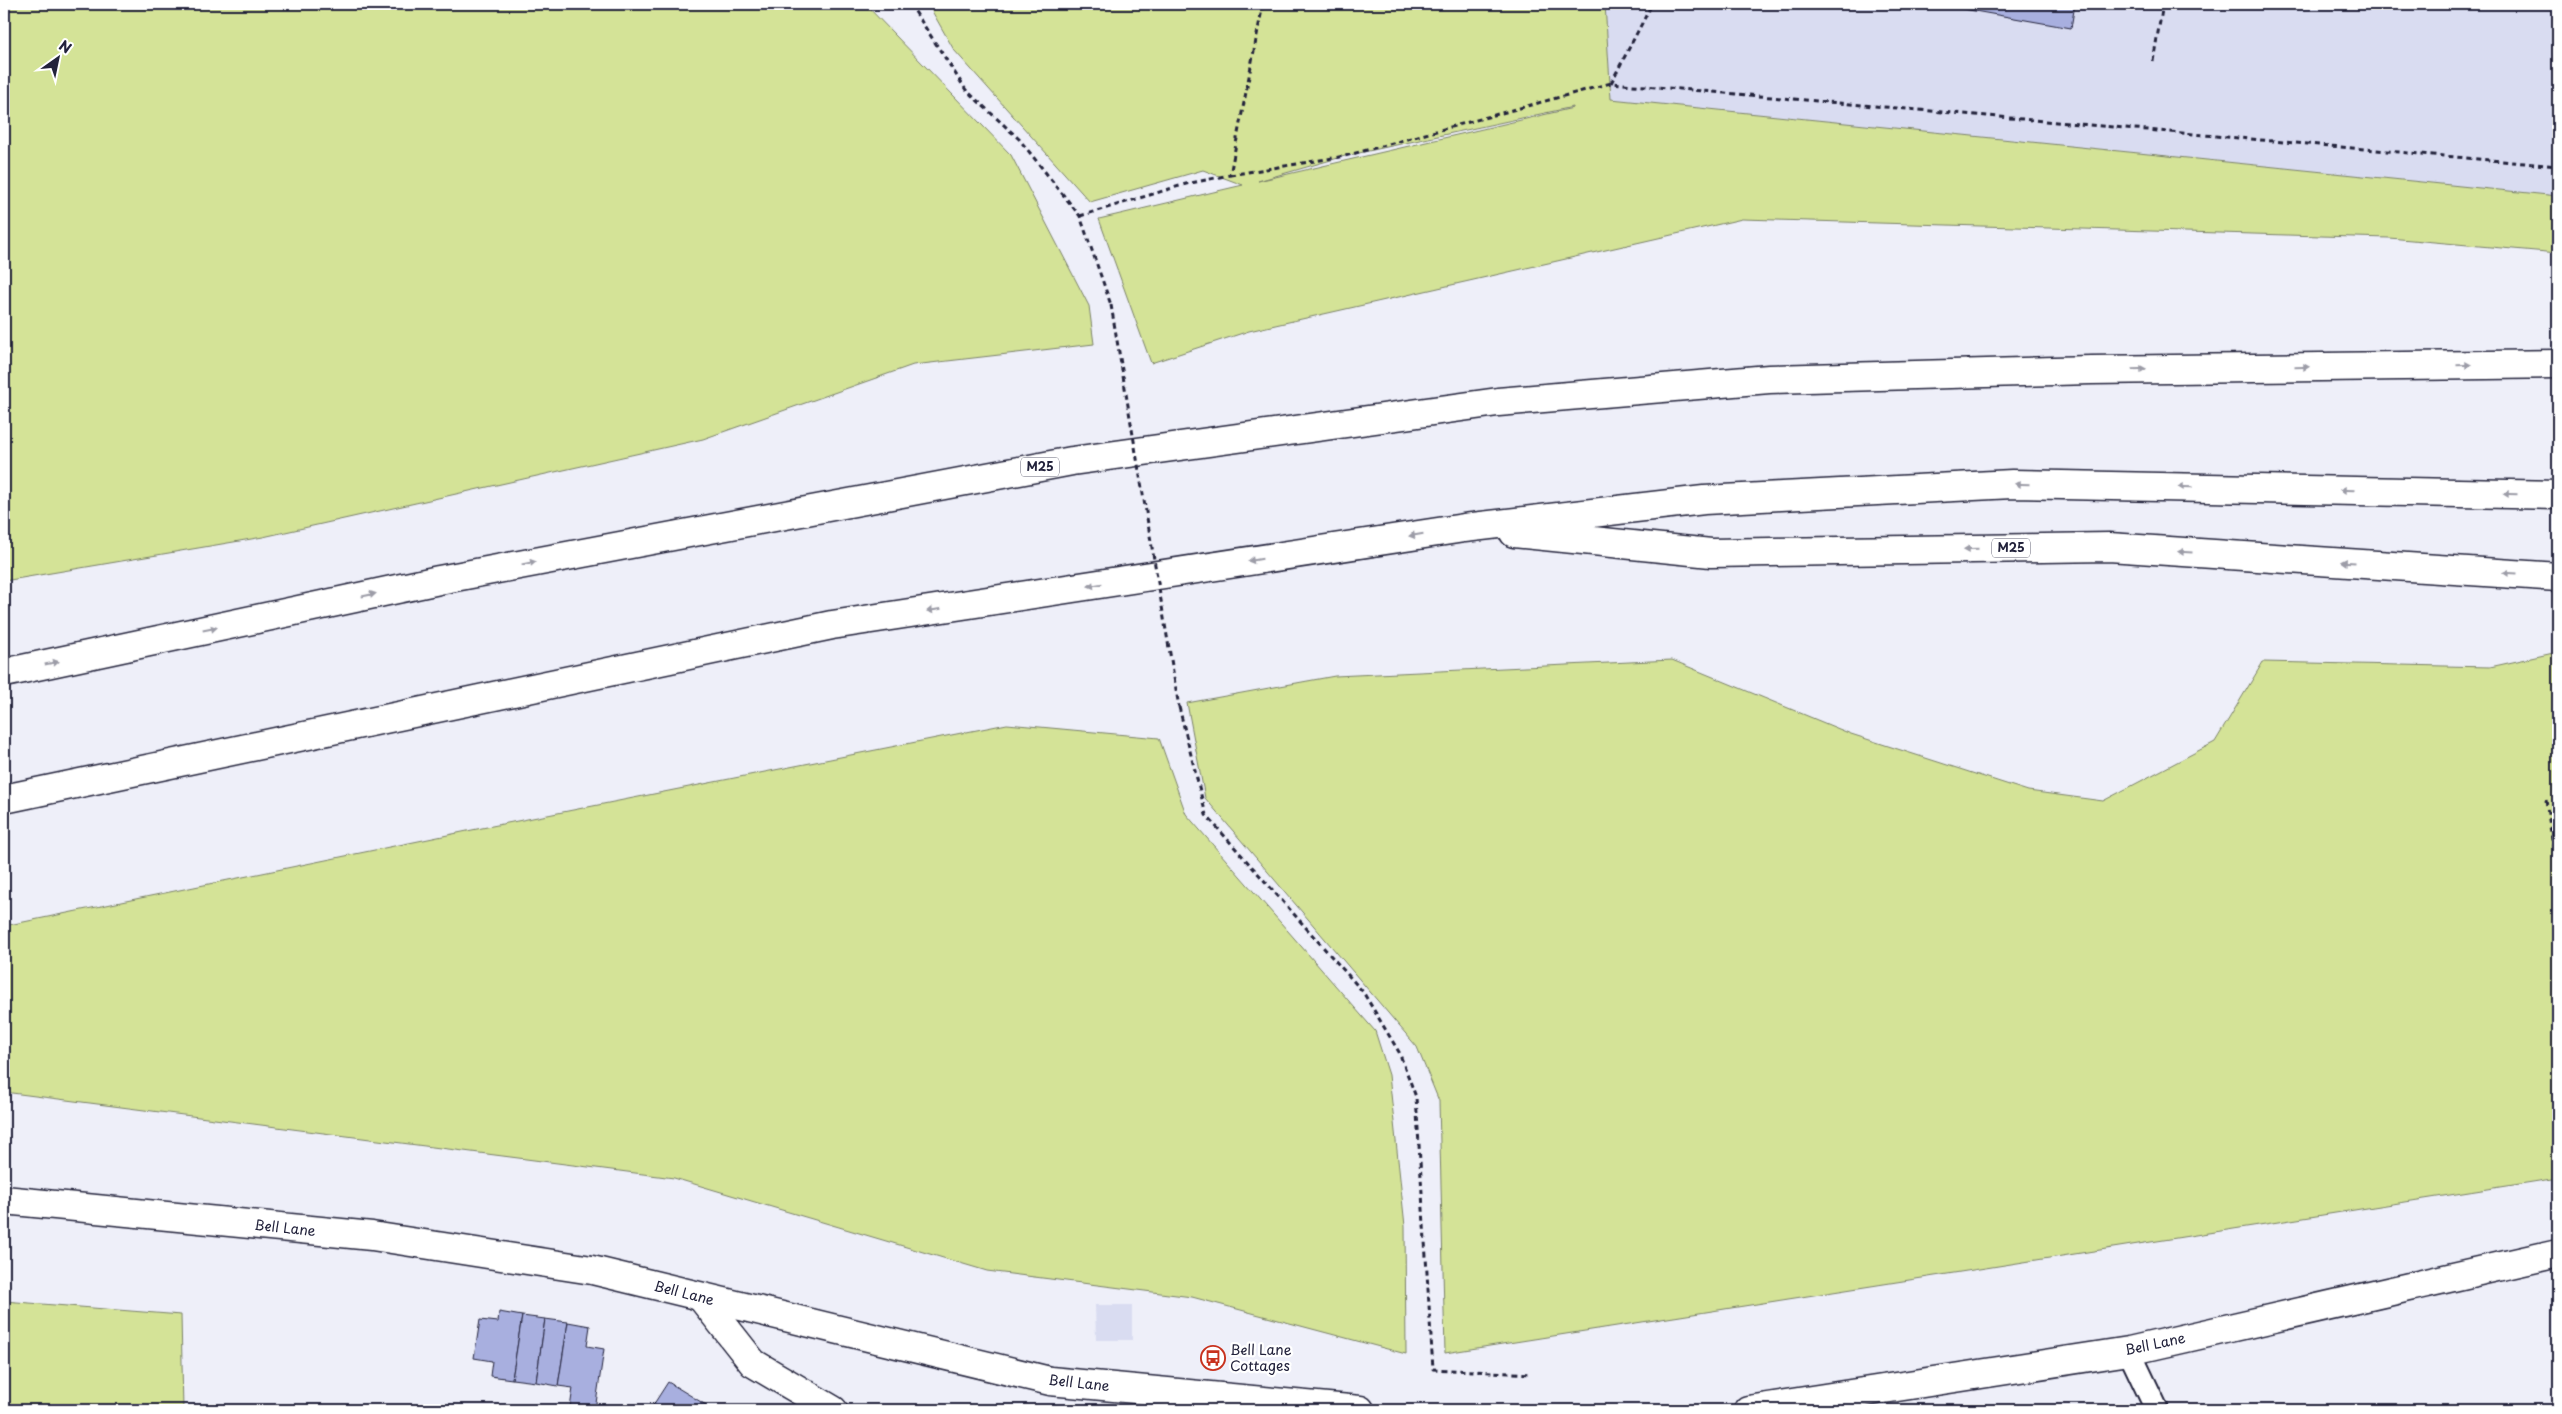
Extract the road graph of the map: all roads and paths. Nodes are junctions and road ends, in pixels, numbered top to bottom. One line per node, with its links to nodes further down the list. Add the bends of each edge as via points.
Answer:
1 (910, 4): 9 (path, via 966,90 1019,139)
2 (1263, 4): 8 (path)
3 (1652, 4): 6 (path)
4 (2163, 4): 5 (path)
5 (2153, 61)
6 (1611, 83): 7 (path); 8 (path, via 1345,156)
7 (2558, 166)
8 (1230, 175): 9 (path, via 1186,184)
9 (1080, 216): 22 (path, bridge, via 1111,305 1179,708 1206,815 1363,992 1402,1061 1416,1098 1432,1369)
10 (2558, 364): 14 (main road, M25, one-way to 10, via 439,580 1072,461 1498,402 1769,379 2090,370)
11 (2558, 495): 12 (main road, M25, one-way to 12, via 2012,484 1704,500)
12 (1464, 528): 13 (main road, M25, one-way to 12, via 2109,547 1711,553); 15 (main road, M25, one-way to 15, via 832,625)
13 (2558, 577)
14 (4, 673)
15 (4, 799)
16 (2546, 800): 17 (path)
17 (2558, 879)
18 (4, 1200): 20 (main road, Bell Lane, via 372,1236 592,1270)
19 (2558, 1253): 21 (main road, Bell Lane)
20 (701, 1297): 23 (main road, via 753,1363); 24 (main road, Bell Lane, via 1050,1381)
21 (2129, 1351): 25 (main road, Bell Lane); 26 (lane)
22 (1531, 1374)
23 (833, 1410)
24 (1360, 1410)
25 (1748, 1410)
26 (2157, 1410)

